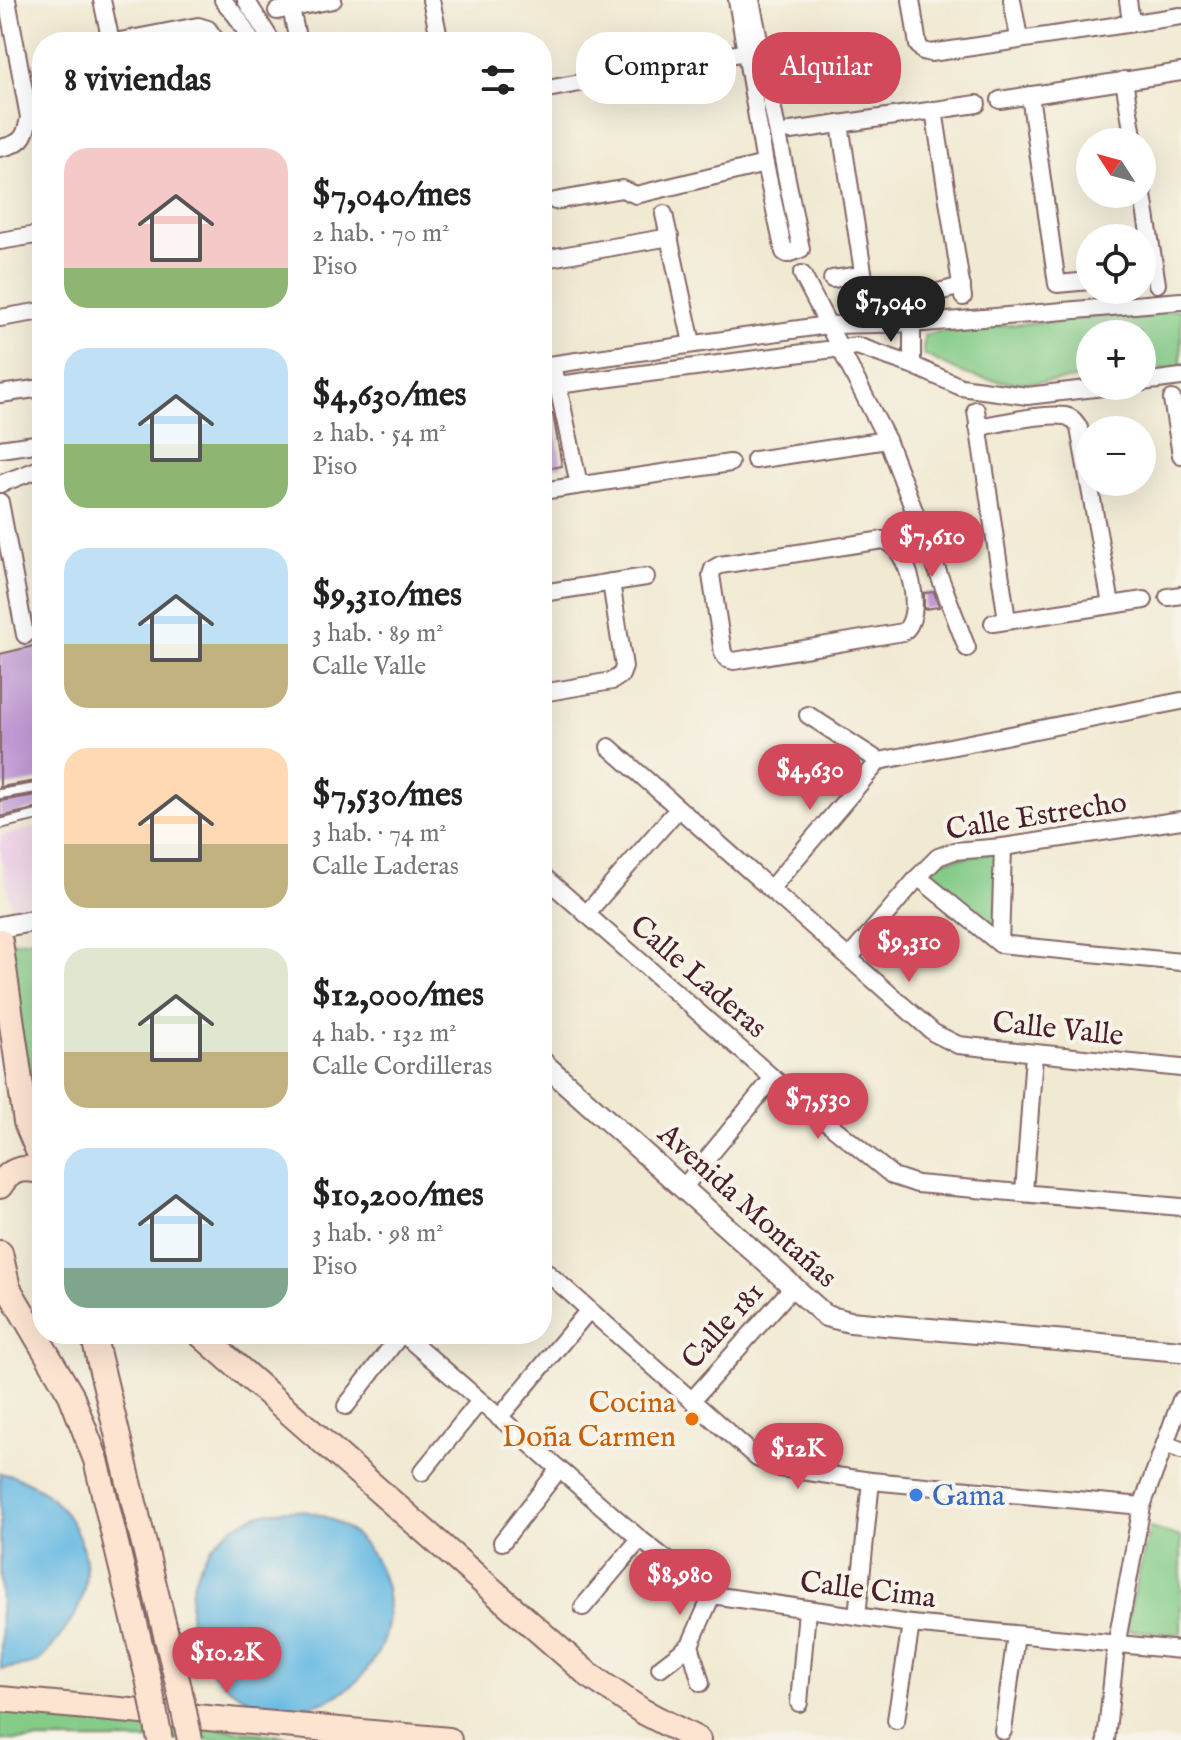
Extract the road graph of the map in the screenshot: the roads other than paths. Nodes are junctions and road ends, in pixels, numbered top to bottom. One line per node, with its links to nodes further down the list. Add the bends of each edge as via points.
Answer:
1 (7, 0): 33 (street, via 29,117 27,135 16,145)
2 (102, 0): 14 (street)
3 (223, 0): 17 (street)
4 (246, 0): 18 (street)
5 (333, 0): 19 (street, via 284,9)
6 (431, 0): 20 (street)
7 (737, 0): 22 (street)
8 (751, 0): 34 (street, via 799,252 784,252)
9 (911, 0): 21 (street, via 923,51)
10 (1012, 0): 21 (street)
11 (1128, 0): 13 (street)
12 (1181, 16): 13 (street)
13 (1131, 22): 21 (street)
14 (110, 32)
15 (166, 32): 16 (street, via 198,26)
16 (210, 32)
17 (246, 32)
18 (266, 32)
19 (294, 32)
20 (438, 32)
21 (1019, 38)
22 (746, 52): 25 (street); 34 (street)
23 (1181, 72): 24 (street)
24 (1124, 80): 26 (street); 31 (street)
25 (552, 88)
26 (1030, 95): 27 (street); 44 (street, via 1057,284)
27 (1000, 100)
28 (977, 104): 29 (street)
29 (934, 110): 30 (street); 45 (street, via 962,291)
30 (840, 124): 32 (street); 42 (street)
31 (1132, 128)
32 (791, 131)
33 (0, 148)
34 (765, 164): 35 (street, via 636,195 622,189)
35 (555, 201)
36 (664, 214): 38 (street)
37 (32, 236): 39 (street)
38 (670, 237): 40 (street); 53 (street)
39 (0, 241)
40 (552, 258)
41 (802, 274): 52 (street)
42 (862, 275): 43 (street); 45 (street, via 869,293)
43 (832, 279)
44 (1076, 282)
45 (910, 299): 51 (street)
46 (1181, 301): 48 (street)
47 (1115, 304): 48 (street)
48 (1116, 308): 51 (street)
49 (32, 313): 50 (street)
50 (0, 318)
51 (913, 323): 52 (street); 56 (street)
52 (827, 325): 53 (street); 54 (street)
53 (692, 343): 55 (street)
54 (838, 347): 56 (street, via 857,346); 59 (street); 67 (street)
55 (552, 364)
56 (912, 365): 64 (street, via 961,387)
57 (1181, 377): 58 (street)
58 (1156, 380)
59 (552, 386)
60 (32, 389): 63 (street)
61 (1076, 390): 64 (street)
62 (552, 393): 75 (street)
63 (0, 394)
64 (1027, 396): 66 (street)
65 (1176, 408): 70 (street)
66 (1032, 419): 84 (street, via 1065,416 1079,428); 84 (street, via 977,419 1000,622)
67 (887, 440): 71 (street); 80 (street)
68 (32, 444): 69 (street)
69 (0, 449)
70 (1181, 455)
71 (755, 460)
72 (730, 463): 75 (street)
73 (32, 472): 74 (street)
74 (0, 484)
75 (579, 485): 76 (street)
76 (552, 489)
77 (0, 502): 85 (street)
78 (646, 577): 79 (street)
79 (611, 582): 82 (street); 87 (street, via 621,675)
80 (940, 582): 81 (street); 86 (street)
81 (913, 585): 81 (street, via 898,549 883,540 720,565 711,575 723,653 734,661 903,632 913,620)
82 (552, 591)
83 (1144, 600): 84 (street)
84 (1111, 604)
85 (25, 635)
86 (967, 648)
87 (552, 691)
88 (1181, 701): 91 (street)
89 (808, 715): 91 (street)
90 (609, 747): 94 (street, Calle Valle)
91 (879, 761): 101 (street)
92 (32, 789): 93 (lane)
93 (0, 794)
94 (678, 809): 101 (street, Calle Valle); 102 (street)
95 (32, 816): 97 (lane)
96 (1181, 820): 98 (street, Calle Estrecho)
97 (0, 824)
98 (1003, 847): 99 (street, Calle Estrecho, via 954,851 938,857); 106 (street)
99 (918, 877): 106 (street); 107 (street, Calle Estrecho)
100 (552, 884): 102 (street, Calle Laderas)
101 (771, 888): 107 (street, Calle Valle)
102 (586, 914): 112 (street, Calle Laderas)
103 (32, 921): 104 (street)
104 (0, 927)
105 (0, 941): 113 (main road)
106 (1000, 944): 108 (street)
107 (849, 958): 109 (street, Calle Valle, via 934,1033 958,1045)
108 (1181, 962)
109 (1034, 1055): 110 (street, Calle Valle); 117 (street)
110 (1181, 1068)
111 (552, 1071): 116 (street, Avenida Montañas)
112 (773, 1078): 116 (street); 117 (street, Calle Laderas, via 893,1176 917,1184)
113 (32, 1136)
114 (32, 1169): 115 (main road, via 16,1170)
115 (0, 1186)
116 (683, 1188): 121 (street, Avenida Montañas)
117 (1024, 1192): 118 (street, Calle Laderas)
118 (1181, 1207)
119 (0, 1256): 123 (main road, bridge, via 8,1288)
120 (552, 1277): 122 (street)
121 (793, 1287): 129 (street, Avenida Montañas, via 826,1316 850,1322); 130 (street, Calle 181)
122 (589, 1310): 130 (street); 134 (street)
123 (32, 1329)
124 (41, 1344): 157 (main road, bridge, via 71,1395 96,1460)
125 (95, 1344): 158 (main road, bridge)
126 (211, 1344): 160 (main road, via 589,1675)
127 (394, 1344): 133 (street)
128 (414, 1344): 132 (street, Calle Cima)
129 (1181, 1351)
130 (693, 1399): 138 (street, via 757,1458 780,1468)
131 (1181, 1400): 135 (street)
132 (480, 1401): 134 (street, Calle Cima); 137 (street)
133 (346, 1406)
134 (499, 1418): 136 (street, Calle Cima)
135 (1173, 1447): 139 (street)
136 (559, 1469): 140 (street, Calle Cima); 141 (street)
137 (422, 1472)
138 (871, 1481): 139 (street); 145 (street)
139 (1142, 1506): 149 (street)
140 (640, 1539): 142 (street, Calle Cima); 143 (street)
141 (502, 1542)
142 (712, 1595): 144 (street, Calle Cima); 148 (street)
143 (583, 1607)
144 (807, 1610): 145 (street, Calle Cima); 154 (street)
145 (857, 1616): 146 (street, Calle Cima)
146 (911, 1624): 147 (street, Calle Cima); 155 (street)
147 (1016, 1635): 149 (street, Calle Cima); 156 (street)
148 (690, 1645): 151 (street); 152 (street)
149 (1116, 1646): 150 (street, Calle Cima); 161 (street)
150 (1181, 1650)
151 (660, 1668)
152 (701, 1683)
153 (0, 1699): 159 (main road)
154 (799, 1703)
155 (896, 1720)
156 (1003, 1731)
157 (160, 1740)
158 (190, 1740)
159 (449, 1740)
160 (698, 1740)
161 (1106, 1740)

